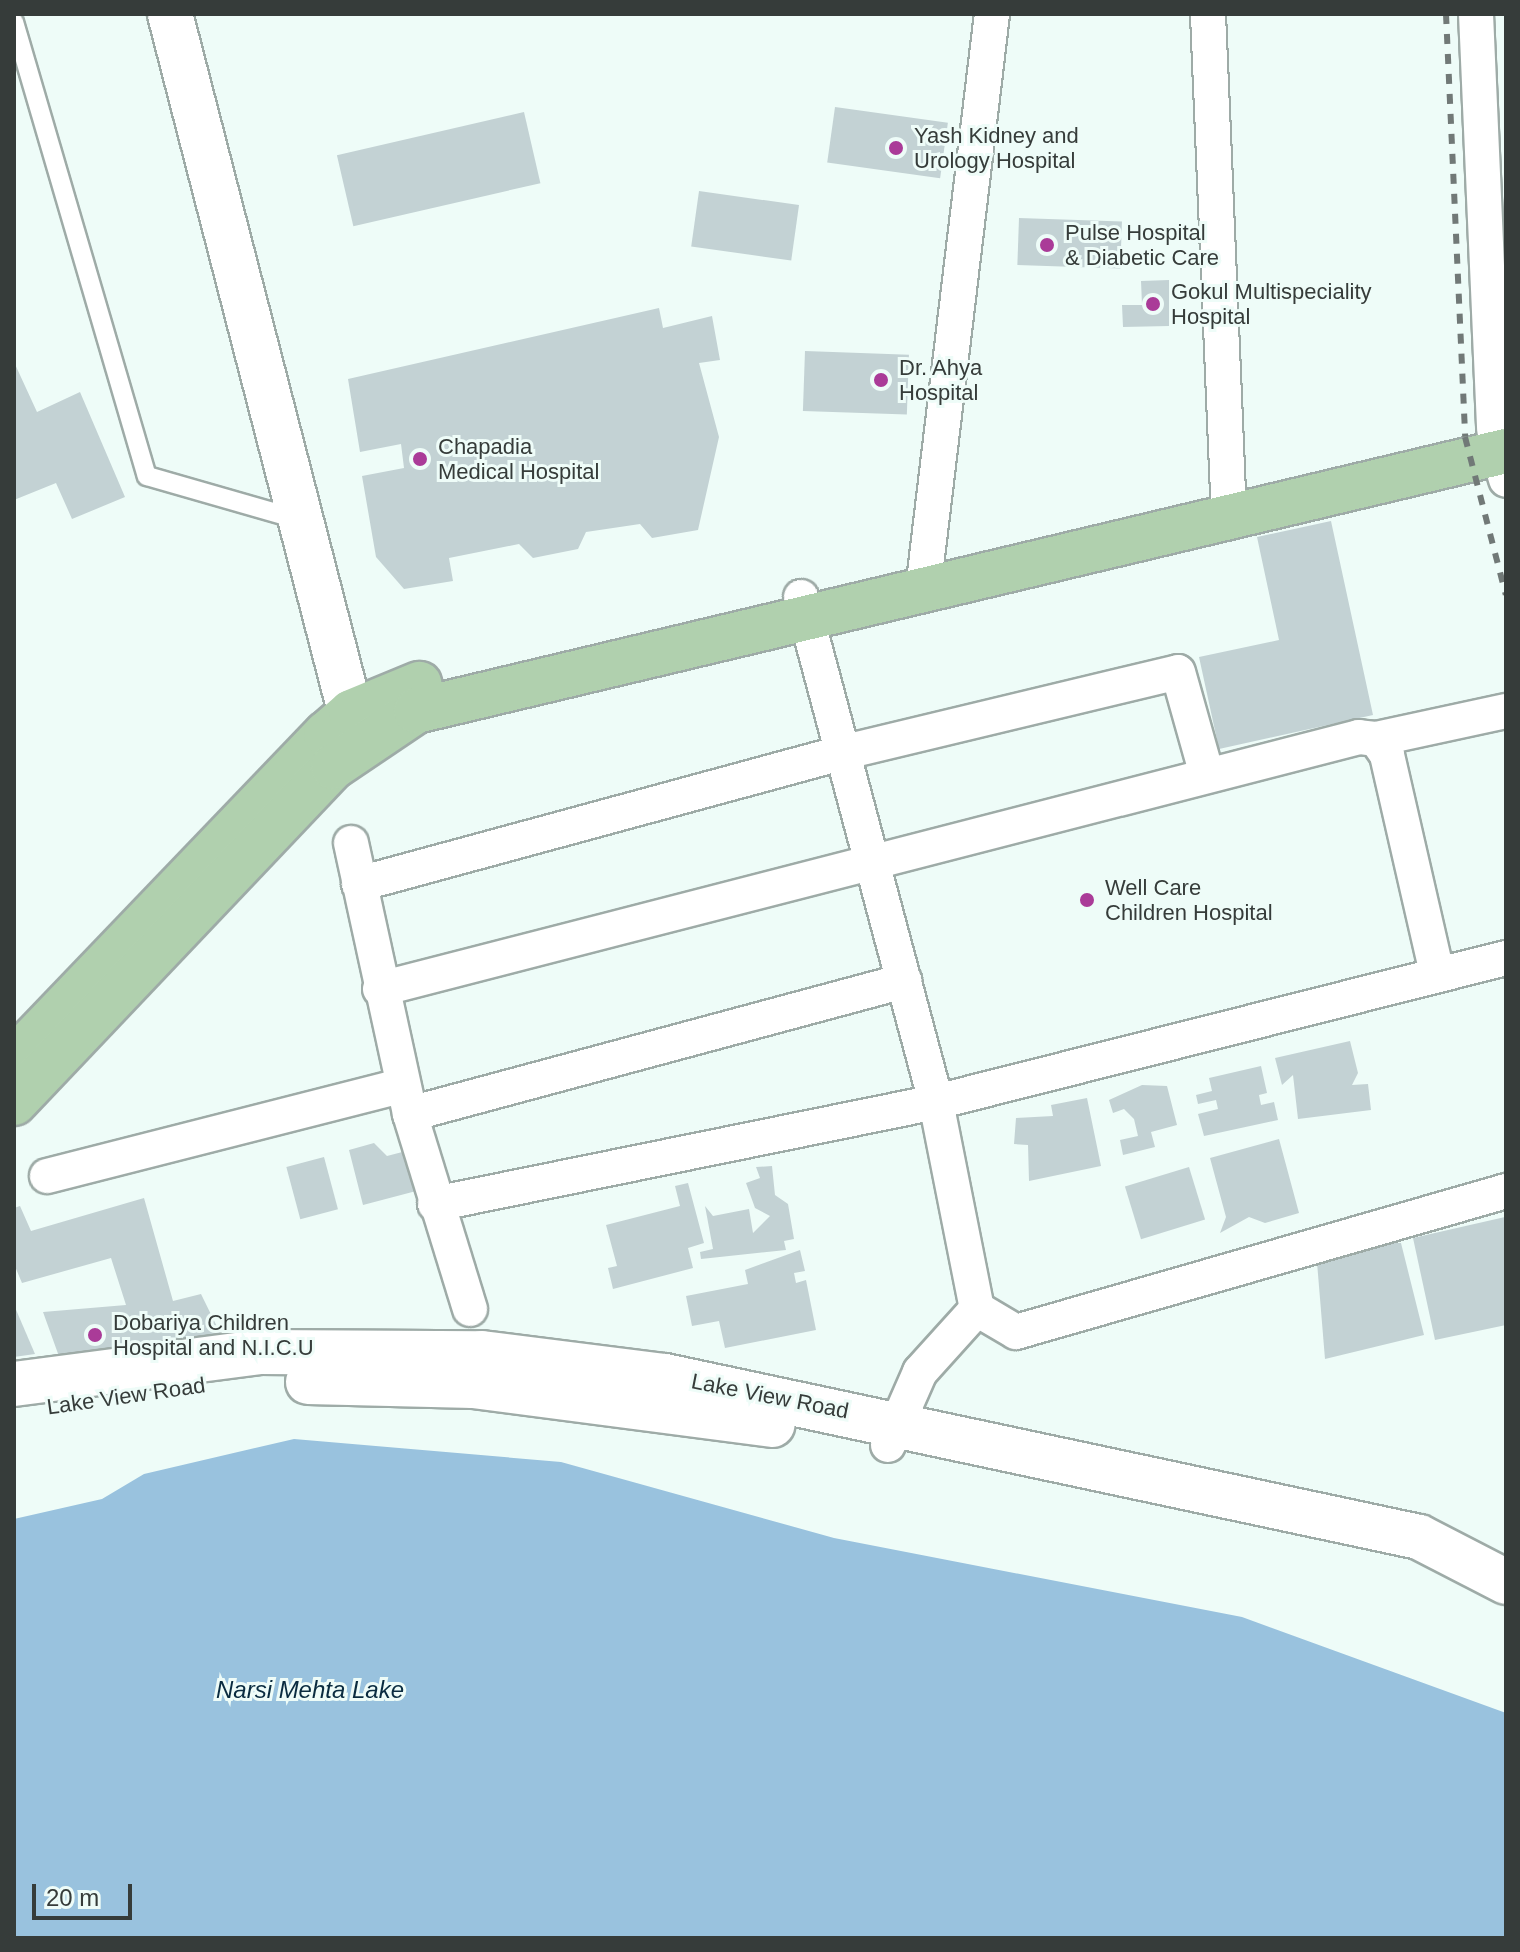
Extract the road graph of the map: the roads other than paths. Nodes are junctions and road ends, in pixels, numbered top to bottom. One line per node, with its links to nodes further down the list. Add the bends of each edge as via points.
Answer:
1 (25, 14): 6 (lane)
2 (170, 14): 9 (main road)
3 (992, 14): 10 (street)
4 (1208, 14): 8 (street)
5 (1476, 14): 7 (street)
6 (14, 20): 9 (lane, via 147,476)
7 (1502, 448): 8 (main road)
8 (1229, 508): 10 (main road)
9 (302, 521): 13 (main road)
10 (924, 580): 11 (main road)
11 (804, 607): 13 (main road, via 423,682); 15 (street)
12 (1506, 711): 14 (street)
13 (355, 729): 24 (main road); 27 (main road)
14 (1376, 739): 16 (street); 21 (street, via 1387,755)
15 (845, 752): 16 (street, via 1178,672); 18 (street); 19 (street)
16 (1207, 775): 18 (street)
17 (351, 843): 19 (street)
18 (873, 860): 22 (street); 23 (street)
19 (359, 884): 23 (street)
20 (1506, 958): 21 (street)
21 (1437, 974): 26 (street)
22 (904, 981): 25 (street); 26 (street)
23 (380, 989): 25 (street)
24 (14, 1059)
25 (406, 1100): 28 (street); 30 (street)
26 (936, 1102): 30 (street); 32 (street)
27 (14, 1103)
28 (47, 1176)
29 (1506, 1191): 32 (street, via 1016,1332)
30 (435, 1204): 31 (street)
31 (470, 1309)
32 (977, 1309): 36 (street, via 920,1372)
33 (482, 1370): 34 (main road, Lake View Road, via 259,1352); 35 (main road, Lake View Road, via 208,1384); 36 (main road, Lake View Road)
34 (14, 1384)
35 (14, 1411)
36 (892, 1433): 37 (main road, Lake View Road, via 1419,1537); 38 (main road, Lake View Road, via 1416,1565)
37 (1506, 1582)
38 (1506, 1607)

